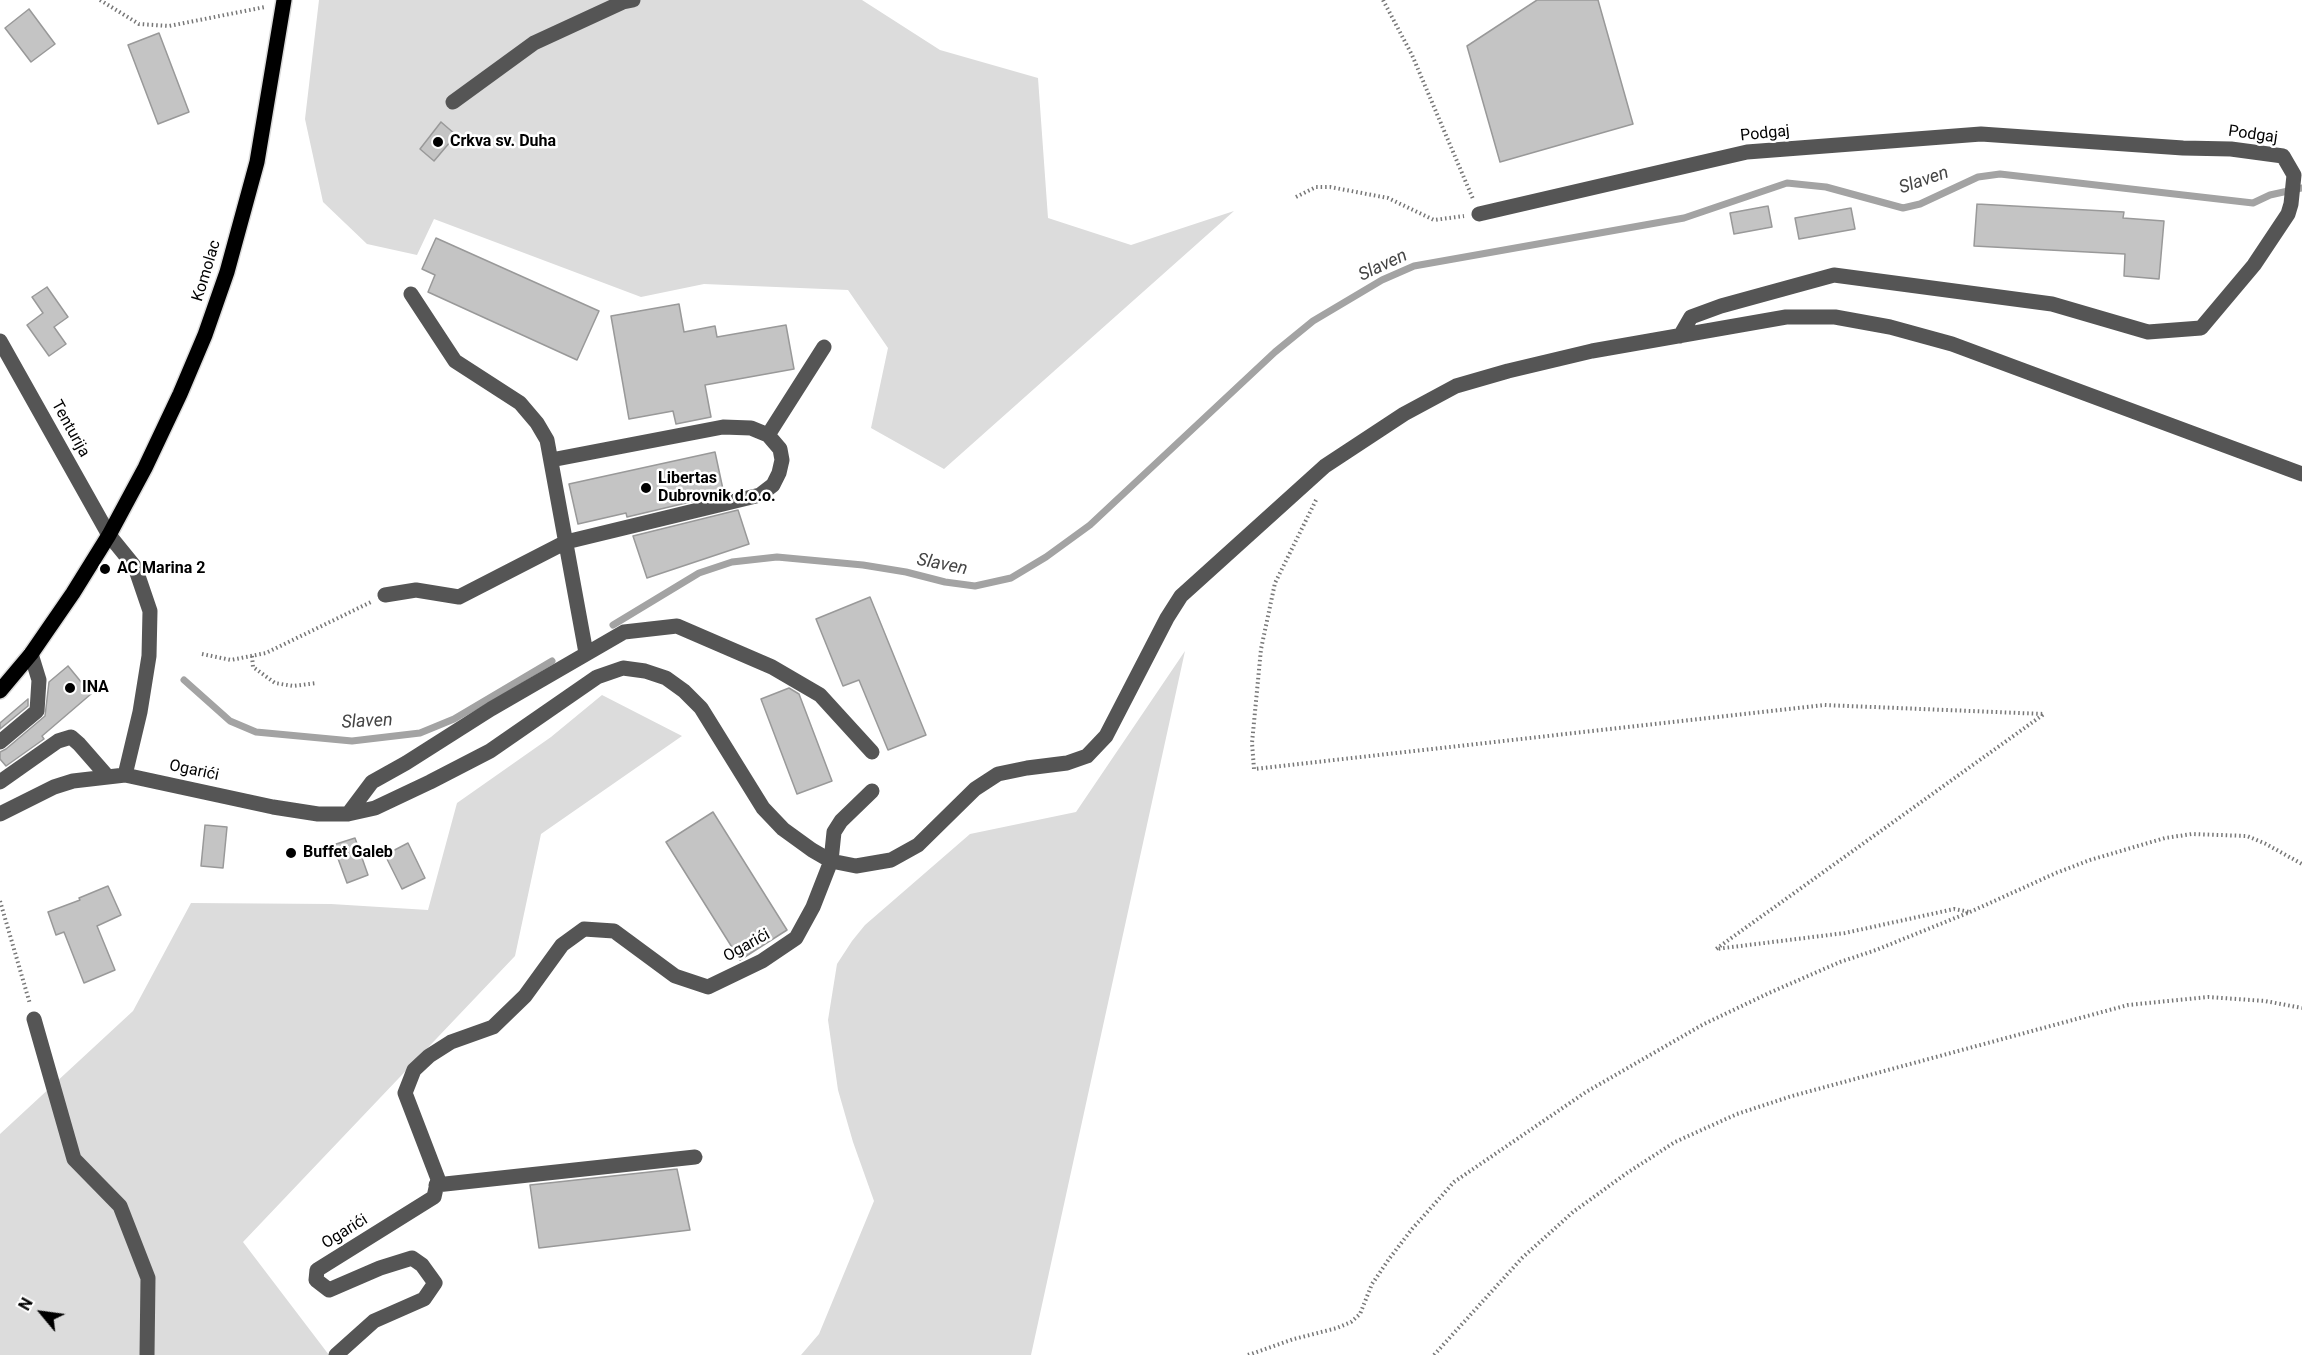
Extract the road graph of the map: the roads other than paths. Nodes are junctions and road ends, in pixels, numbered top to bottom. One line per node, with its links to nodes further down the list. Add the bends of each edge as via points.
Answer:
1 (633, 0): 3 (street, via 534,44)
2 (284, 2): 13 (main road, Komolac, via 257,162 226,272 180,394)
3 (453, 102)
4 (2294, 211): 5 (street, Podgaj, via 2294,175 2283,156 2231,149 1981,134 1748,152); 7 (street, Podgaj, via 2201,328 2148,332 2052,303 1834,275 1721,306 1691,318)
5 (1479, 214)
6 (411, 294): 11 (street, via 455,361 526,409 547,440)
7 (1680, 336): 12 (street, via 1786,317 1835,317 1890,327 1952,344); 27 (street, via 1508,371 1456,386 1404,414 1325,466 1181,596 1106,736 1087,756 998,774 975,789 918,845 891,861 856,866)
8 (0, 341): 13 (street, Tenturija)
9 (824, 347): 10 (street)
10 (768, 435): 11 (street, via 751,428 723,427); 14 (street, via 780,448 782,460 773,485 760,495)
11 (551, 460): 14 (street)
12 (2302, 474)
13 (109, 534): 17 (main road); 21 (street, via 135,567 150,611 147,667)
14 (566, 542): 15 (street, via 459,597 416,590); 16 (street)
15 (385, 595)
16 (586, 653): 20 (street, via 624,632 677,627 772,668 820,695); 26 (street, via 372,782)
17 (31, 654): 18 (main road); 19 (street, via 39,680 37,711)
18 (0, 692)
19 (0, 742)
20 (872, 752)
21 (125, 775): 22 (street, Ogarići); 26 (street, Ogarići, via 273,807)
22 (107, 776): 23 (street, via 70,737 58,741); 25 (street, Ogarići, via 54,786)
23 (0, 782)
24 (872, 792): 27 (street, via 834,832)
25 (0, 814)
26 (348, 814): 27 (street, Ogarići, via 375,808 430,782 490,750 597,677 623,668 666,678 684,691 701,708 763,808 783,829)
27 (831, 861): 30 (street, Ogarići, via 796,938 762,961 708,987 675,976 614,932 584,929 562,945 525,996 493,1026 451,1042 414,1070 405,1093 438,1179)
28 (34, 1019): 31 (street, via 74,1159 120,1206 148,1278)
29 (695, 1157): 30 (street)
30 (436, 1185): 32 (street, Ogarići, via 434,1197 317,1270 316,1280 329,1290 412,1258 435,1282 424,1299 374,1321)
31 (147, 1355)
32 (336, 1355)

